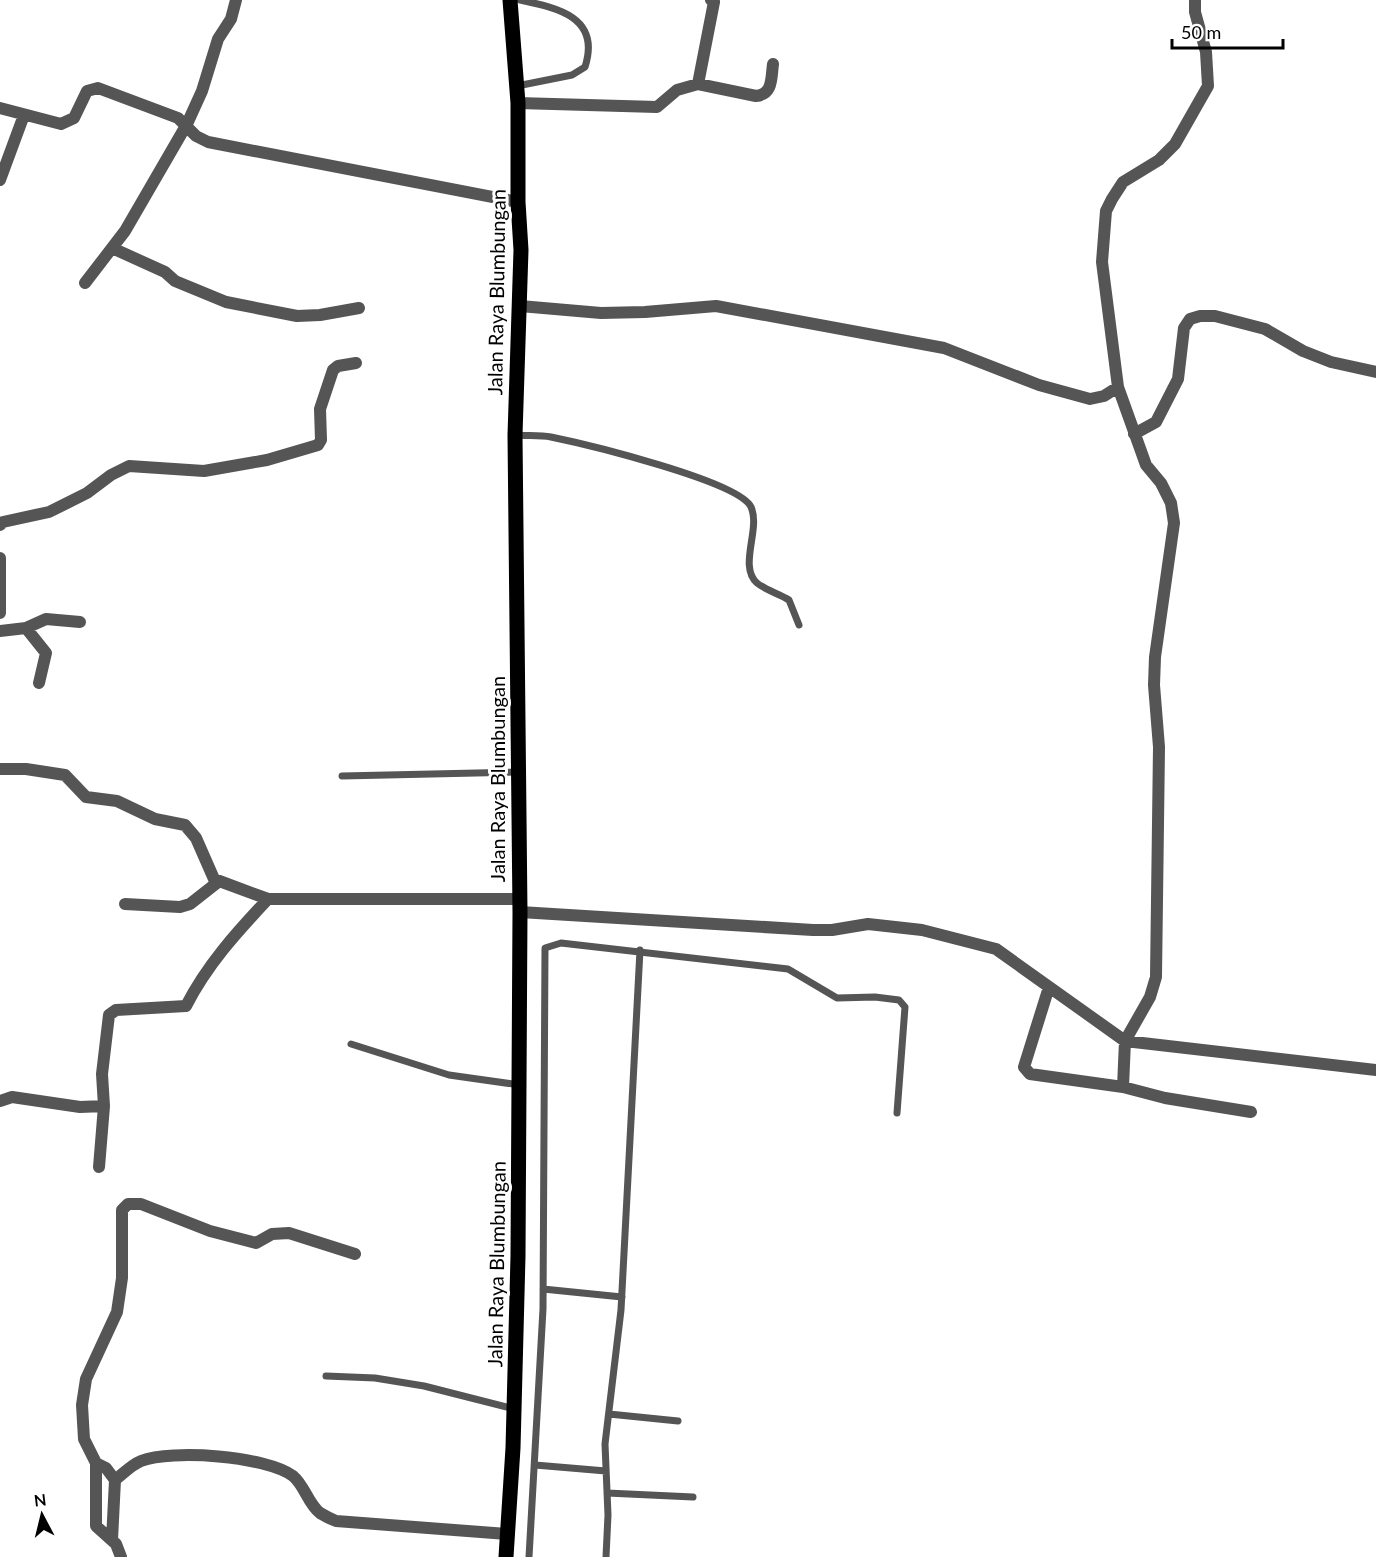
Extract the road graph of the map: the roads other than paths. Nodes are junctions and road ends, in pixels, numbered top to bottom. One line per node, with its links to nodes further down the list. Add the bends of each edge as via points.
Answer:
1 (236, 0): 12 (street)
2 (510, 0): 8 (main road, Jalan Raya Blumbungan)
3 (520, 0): 8 (lane, via 552,7 573,18 582,26 590,45 585,67 572,75)
4 (711, 0): 7 (street, via 714,2)
5 (1194, 0): 21 (street, via 1206,52 1208,86 1175,144 1159,160 1123,182 1106,211 1102,262)
6 (773, 64): 7 (street, via 770,88 764,95)
7 (698, 84): 9 (street, via 677,90 657,107 648,109)
8 (517, 86): 9 (main road, Jalan Raya Blumbungan)
9 (518, 103): 14 (main road, Jalan Raya Blumbungan)
10 (0, 108): 11 (street)
11 (24, 116): 12 (street, via 61,124 69,121 87,91 98,88); 13 (street)
12 (187, 124): 14 (street, via 196,136 208,142); 15 (street)
13 (0, 180)
14 (518, 202): 17 (main road, Jalan Raya Blumbungan)
15 (112, 248): 16 (street); 18 (street, via 226,302 297,316)
16 (85, 283)
17 (520, 306): 21 (street, via 601,313 716,306 944,348 1039,385 1089,399); 23 (main road, Jalan Raya Blumbungan)
18 (359, 308)
19 (356, 363): 24 (street, via 333,370 321,408 318,445 267,460 204,471 129,466 49,512)
20 (1376, 372): 22 (street, via 1303,351 1265,328 1200,316 1190,319 1184,328 1178,379 1156,422)
21 (1118, 387): 22 (street)
22 (1134, 434): 41 (street, via 1146,465 1171,503 1174,523 1155,666 1159,747 1156,978 1150,997)
23 (515, 435): 28 (lane, via 549,437 625,456 740,495 752,508 754,517 750,562 753,577 758,584 789,600); 33 (main road, Jalan Raya Blumbungan)
24 (0, 525)
25 (0, 558): 26 (street)
26 (0, 613)
27 (80, 622): 29 (street, via 46,619)
28 (799, 625)
29 (26, 628): 30 (street); 31 (street, via 46,653)
30 (0, 631)
31 (39, 683)
32 (0, 768): 35 (street, via 65,775 86,796 117,801 155,819 185,825 196,838)
33 (518, 772): 34 (lane); 38 (main road, Jalan Raya Blumbungan)
34 (342, 776)
35 (218, 882): 36 (street); 37 (street, via 180,907)
36 (268, 899): 38 (street); 47 (street, via 199,979 186,1006 116,1010 109,1015 102,1074)
37 (125, 904)
38 (520, 905): 40 (street, via 813,930 868,924 922,930 996,949); 44 (main road, Jalan Raya Blumbungan)
39 (640, 950): 49 (lane, via 788,969 837,999 899,1000 905,1007); 52 (lane, via 561,943 545,948); 53 (lane)
40 (1049, 987): 41 (street); 45 (street, via 1024,1067 1030,1074)
41 (1125, 1041): 43 (street); 45 (street)
42 (351, 1044): 44 (lane, via 448,1075)
43 (1376, 1070)
44 (519, 1085): 55 (main road, Jalan Raya Blumbungan)
45 (1123, 1087): 48 (street)
46 (0, 1101): 47 (street, via 12,1097 80,1107)
47 (104, 1106): 50 (street)
48 (1251, 1112)
49 (897, 1113)
50 (99, 1167)
51 (356, 1254): 58 (street, via 289,1233 272,1234 256,1243 210,1231 141,1204 128,1204 121,1218 122,1278 117,1312 86,1379 84,1439)
52 (543, 1289): 53 (lane); 59 (lane)
53 (622, 1297): 56 (lane)
54 (326, 1376): 55 (lane, via 424,1386)
55 (514, 1409): 64 (main road, Jalan Raya Blumbungan)
56 (609, 1414): 57 (lane); 60 (lane)
57 (678, 1421)
58 (96, 1463): 61 (street); 65 (street, via 96,1526)
59 (535, 1465): 60 (lane); 68 (lane)
60 (606, 1471): 62 (lane)
61 (115, 1480): 64 (street, via 138,1462 157,1456 228,1457 282,1469 296,1478 320,1513 336,1521); 65 (street)
62 (607, 1493): 63 (lane); 69 (lane)
63 (693, 1497)
64 (507, 1534): 67 (main road, Jalan Raya Blumbungan)
65 (112, 1540): 66 (street)
66 (121, 1557)
67 (506, 1557)
68 (529, 1557)
69 (606, 1557)

